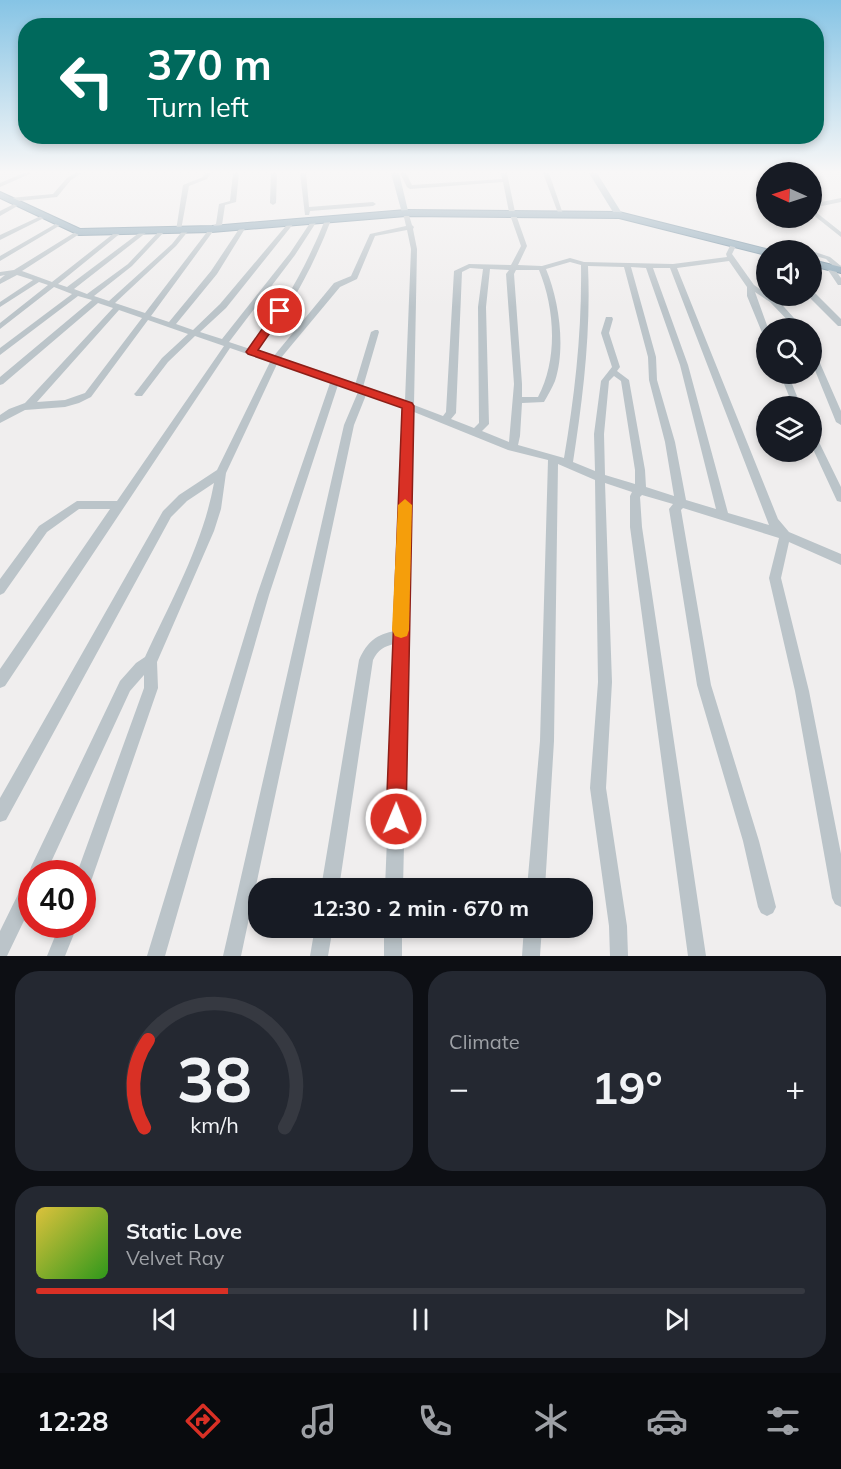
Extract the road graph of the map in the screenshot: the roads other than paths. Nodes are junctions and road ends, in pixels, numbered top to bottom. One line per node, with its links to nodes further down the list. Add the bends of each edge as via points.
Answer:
1 (42, 218): 24 (street)
2 (49, 218): 14 (highway)
3 (183, 218): 18 (street)
4 (220, 218): 17 (street, via 219,225)
5 (310, 218): 12 (street)
6 (355, 218): 11 (highway)
7 (408, 218): 16 (street)
8 (514, 218): 36 (street, via 524,246)
9 (629, 218): 25 (highway)
10 (822, 219): 23 (street)
11 (328, 220): 12 (highway); 63 (street, via 312,258)
12 (311, 221): 13 (highway); 61 (street, via 292,254)
13 (292, 222): 15 (highway); 59 (street, via 223,306)
14 (61, 223): 22 (highway); 28 (street)
15 (243, 227): 17 (highway); 57 (street, via 214,272)
16 (411, 227): 64 (street, via 372,235 354,277 337,285); 73 (street, via 414,249)
17 (212, 229): 18 (highway); 52 (street)
18 (182, 230): 21 (highway); 51 (street, via 174,245)
19 (120, 231): 20 (highway); 22 (highway); 44 (street)
20 (145, 231): 21 (highway); 46 (street)
21 (162, 231): 47 (street, via 130,265)
22 (79, 232): 39 (street)
23 (841, 235)
24 (0, 238)
25 (734, 244): 26 (highway); 29 (street)
26 (756, 250)
27 (822, 256): 38 (street)
28 (0, 259)
29 (731, 259): 35 (street); 45 (street)
30 (584, 264): 31 (street); 37 (street, via 570,260); 81 (street, via 580,391)
31 (627, 265): 33 (street); 86 (street, via 652,357 653,380)
32 (822, 265): 38 (highway)
33 (649, 266): 35 (street); 88 (street, via 684,365)
34 (487, 267): 36 (street); 75 (street, via 469,266 458,272 451,413); 77 (street, via 483,307 484,424)
35 (673, 267): 89 (street, via 773,522)
36 (512, 268): 37 (street); 71 (street)
37 (542, 268): 71 (street, via 553,299 551,379 541,400)
38 (837, 269): 43 (street)
39 (16, 272): 40 (street); 41 (street); 42 (street)
40 (0, 274)
41 (38, 280): 44 (street); 49 (street)
42 (0, 282)
43 (841, 283)
44 (54, 285): 46 (street); 58 (street)
45 (751, 287): 53 (street); 54 (street, via 773,300)
46 (72, 292): 47 (street); 62 (street)
47 (88, 297): 48 (street)
48 (97, 300): 51 (street); 68 (street)
49 (0, 305)
50 (822, 305): 56 (street)
51 (114, 306): 52 (street); 72 (street)
52 (146, 317): 57 (street); 72 (street, via 88,395 67,404)
53 (760, 318)
54 (790, 318)
55 (609, 320): 83 (street, via 605,333 616,367 605,381)
56 (841, 324)
57 (171, 325): 59 (street)
58 (0, 327)
59 (194, 332): 61 (street); 70 (street, via 165,360)
60 (375, 332): 69 (street)
61 (227, 343): 63 (street); 87 (street)
62 (0, 352)
63 (252, 352): 64 (street)
64 (275, 360): 67 (street); 82 (street)
65 (617, 374): 84 (street, via 625,380)
66 (822, 377): 76 (street)
67 (335, 381): 69 (street); 110 (street, via 303,467 248,642)
68 (0, 382)
69 (361, 390): 73 (street); 111 (street, via 349,425)
70 (139, 394)
71 (516, 400): 78 (street)
72 (29, 404): 74 (street)
73 (408, 406): 75 (street); 92 (street)
74 (0, 420)
75 (444, 421): 77 (street)
76 (841, 422)
77 (476, 432): 78 (street)
78 (512, 447): 79 (street)
79 (553, 458): 81 (street); 100 (street, via 547,741)
80 (822, 459): 85 (street)
81 (568, 464): 83 (street)
82 (221, 473): 93 (street, via 208,531); 95 (street, via 183,498 167,514)
83 (599, 477): 84 (street); 115 (street, via 605,682 598,788)
84 (641, 488): 86 (street); 116 (street, via 636,496 636,526)
85 (841, 498)
86 (681, 503): 88 (street); 102 (street, via 675,509 704,685)
87 (117, 505): 91 (street, via 77,505 43,529); 94 (street)
88 (723, 515): 89 (street)
89 (784, 535): 90 (street); 101 (street, via 775,578 802,691)
90 (841, 560)
91 (0, 589)
92 (400, 637): 98 (street, via 378,641 370,648 366,660); 99 (street)
93 (150, 662): 96 (street, via 125,686); 97 (street, via 151,688)
94 (0, 681)
95 (0, 814)
96 (43, 860)
97 (90, 860)
98 (332, 878)
99 (394, 878)
100 (537, 878)
101 (841, 898)
102 (767, 907)
103 (18, 913): 108 (street)
104 (63, 938): 109 (street)
105 (322, 938): 112 (street)
106 (393, 938): 113 (street)
107 (532, 938): 114 (street)
108 (0, 951)
109 (56, 956)
110 (156, 956)
111 (232, 956)
112 (319, 956)
113 (393, 956)
114 (531, 956)
115 (619, 956)
116 (697, 956)

